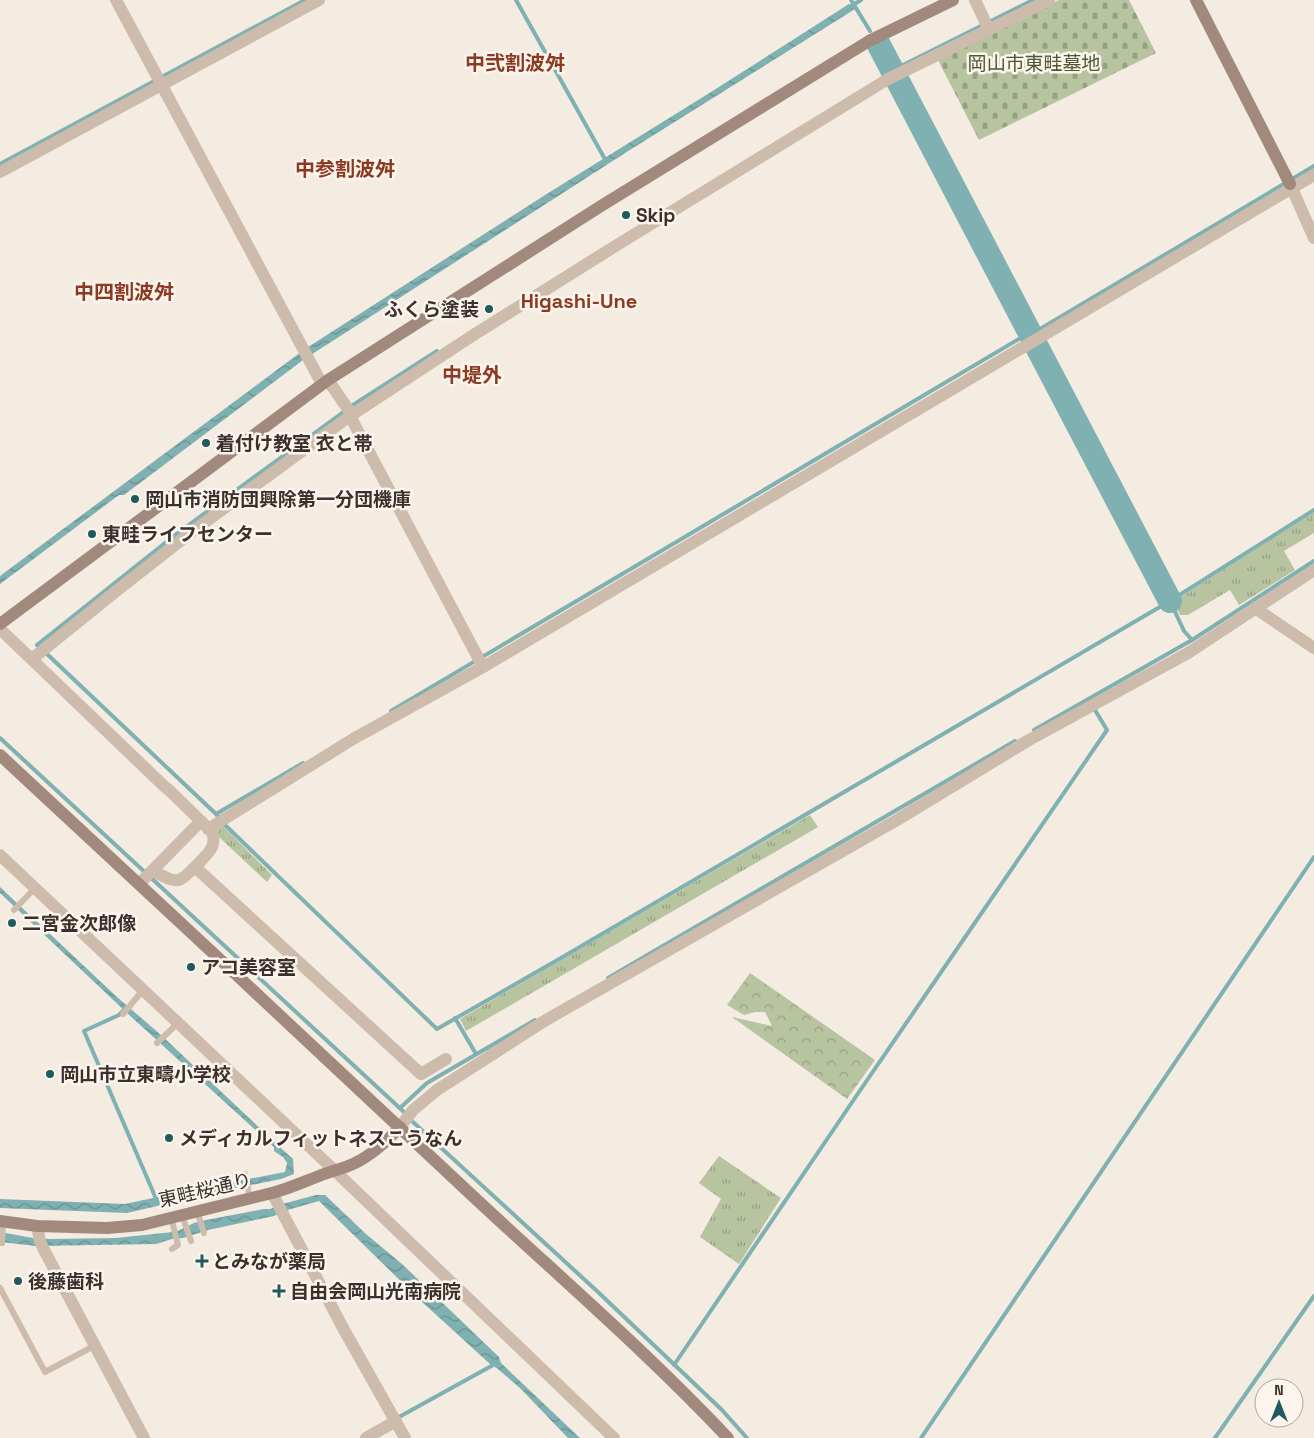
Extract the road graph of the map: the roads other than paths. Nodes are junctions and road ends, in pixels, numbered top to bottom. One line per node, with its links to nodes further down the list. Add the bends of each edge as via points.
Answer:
1 (116, 0): 8 (street)
2 (319, 0): 8 (street)
3 (953, 0): 13 (street, via 869,41 609,200)
4 (974, 0): 7 (street)
5 (1050, 0): 7 (street)
6 (1196, 0): 11 (street)
7 (987, 25): 14 (street, via 896,76 617,245)
8 (159, 81): 9 (street); 13 (street, via 305,353)
9 (0, 172)
10 (1314, 175): 11 (street)
11 (1289, 183): 12 (street); 21 (street)
12 (1314, 238)
13 (325, 382): 14 (street); 17 (street)
14 (350, 412): 20 (street, via 189,534); 21 (street)
15 (1314, 570): 16 (street)
16 (1255, 608): 19 (street); 34 (street, via 1188,652 546,1020 437,1090 413,1110)
17 (0, 624)
18 (0, 629): 20 (street)
19 (1314, 648)
20 (32, 660): 23 (street)
21 (479, 662): 23 (street)
22 (0, 755): 26 (street)
23 (213, 823): 25 (street, via 212,847); 26 (street)
24 (0, 855): 27 (street)
25 (195, 866): 26 (street, via 180,880); 33 (street, via 421,1074)
26 (147, 877): 34 (street)
27 (35, 888): 28 (lane); 29 (street)
28 (14, 910)
29 (144, 990): 30 (lane); 31 (street)
30 (123, 1014)
31 (178, 1023): 32 (lane); 35 (street)
32 (157, 1043)
33 (446, 1060)
34 (400, 1127): 35 (street, 東畦桜通り, via 366,1157); 54 (street, via 684,1392)
35 (334, 1170): 38 (street, 東畦桜通り); 53 (street)
36 (245, 1174): 37 (lane)
37 (249, 1194): 38 (street, 東畦桜通り); 39 (street, 東畦桜通り)
38 (277, 1203): 49 (street)
39 (199, 1216): 40 (street, 東畦桜通り); 43 (lane)
40 (180, 1219): 42 (street, 東畦桜通り, via 107,1228); 44 (lane); 46 (lane, via 175,1231 178,1245)
41 (2, 1225): 42 (street, 東畦桜通り); 45 (lane)
42 (37, 1226): 48 (street, via 42,1244)
43 (204, 1233)
44 (191, 1239)
45 (2, 1243)
46 (172, 1249)
47 (0, 1288): 48 (lane, via 45,1372)
48 (94, 1346): 50 (street)
49 (396, 1421): 51 (street); 52 (street)
50 (144, 1438)
51 (366, 1438)
52 (405, 1438)
53 (614, 1438)
54 (728, 1438)

